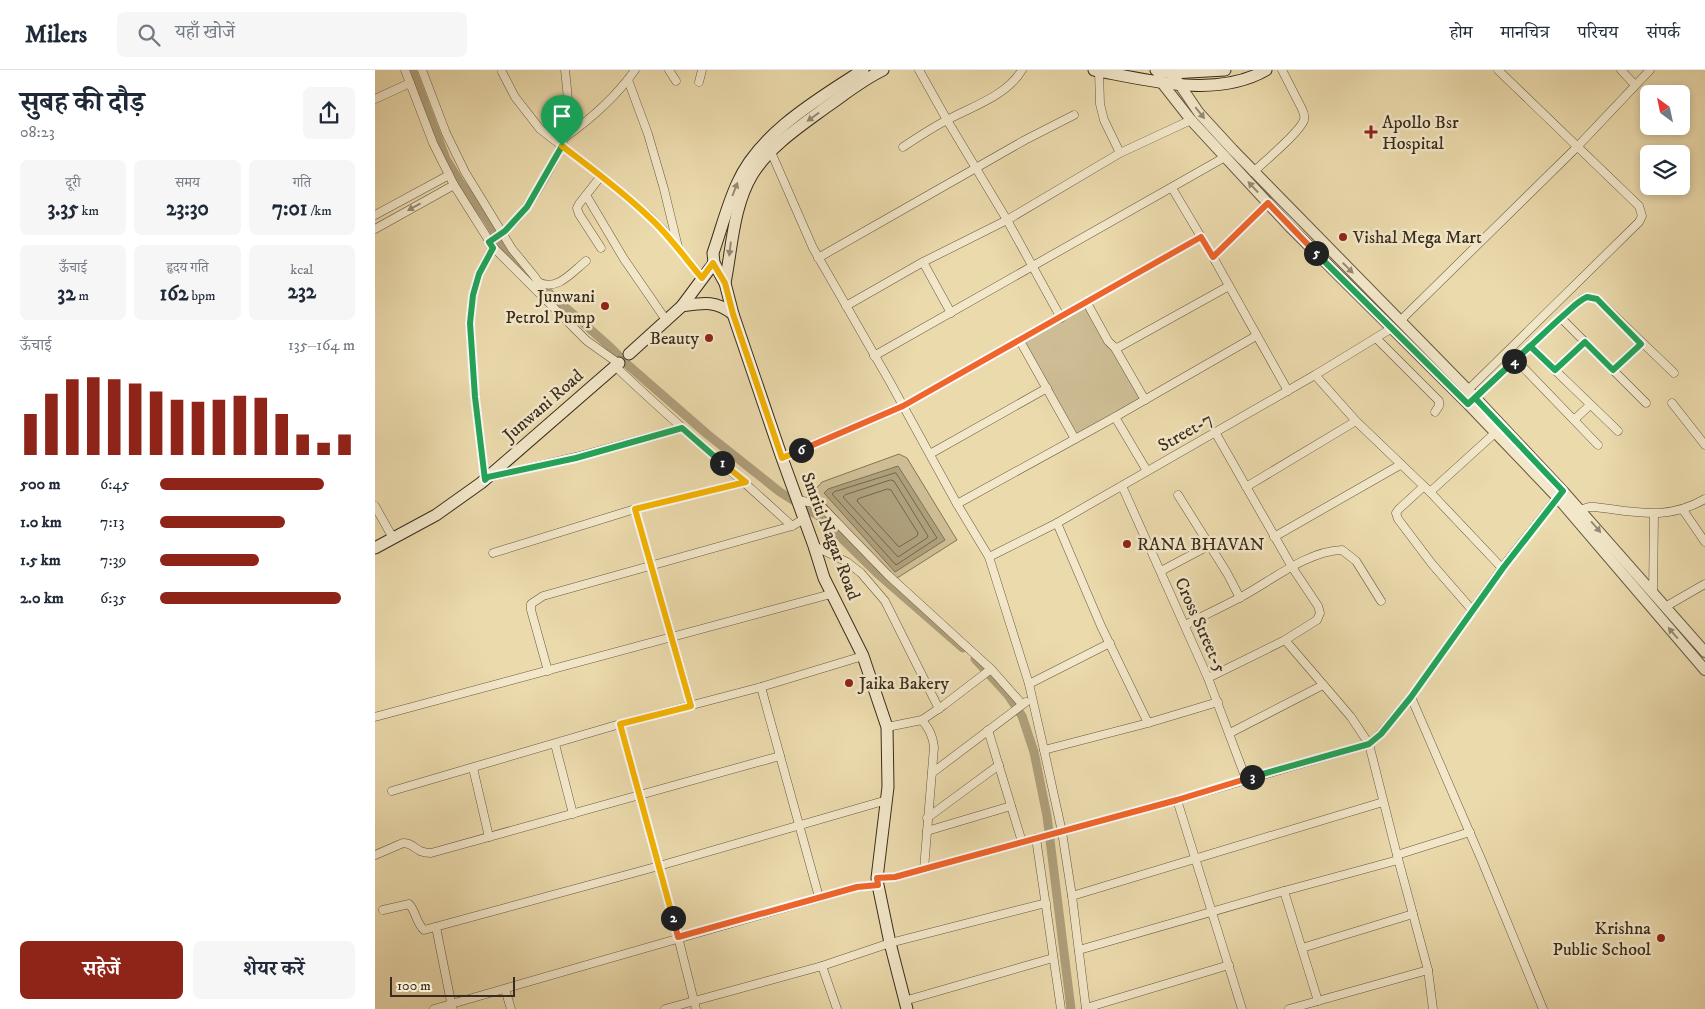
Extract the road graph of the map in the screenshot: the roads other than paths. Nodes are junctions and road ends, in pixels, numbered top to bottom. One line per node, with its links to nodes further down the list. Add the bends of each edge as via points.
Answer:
1 (405, 70): 24 (street)
2 (422, 70): 50 (street, via 446,134)
3 (669, 70): 21 (street)
4 (702, 70): 22 (street)
5 (863, 70): 27 (main road, Junwani Road)
6 (883, 70): 27 (main road, Junwani Road)
7 (919, 70): 30 (street)
8 (1022, 70): 30 (street, via 1009,86)
9 (1096, 70): 23 (main road); 36 (street, via 1104,120)
10 (1155, 70): 18 (main road); 23 (street)
11 (1225, 70): 18 (main road)
12 (1267, 70): 25 (main road, via 1233,82)
13 (1282, 70): 39 (street, via 1305,115 1304,120)
14 (1498, 70): 34 (street)
15 (1621, 70): 26 (street)
16 (1650, 70): 26 (street, Street-7)
17 (565, 71): 32 (street, via 567,128)
18 (1171, 71): 25 (street)
19 (502, 72): 32 (street, via 529,117 540,129)
20 (631, 74): 32 (street, via 600,110); 52 (street)
21 (676, 81)
22 (699, 82)
23 (1160, 82): 25 (main road); 31 (street)
24 (410, 83): 28 (street); 40 (street)
25 (1179, 84): 39 (street, one-way to 39, via 1188,99)
26 (1635, 85): 34 (street, Street-7)
27 (837, 94): 35 (main road, Junwani Road, one-way to 35); 57 (main road, Junwani Road, one-way to 27, via 713,253 737,184 747,166 765,142 793,118)
28 (375, 99)
29 (1075, 115): 38 (street)
30 (947, 120): 33 (street); 38 (street)
31 (1191, 120): 36 (street); 37 (street)
32 (563, 142): 41 (street); 50 (street, via 527,207)
33 (903, 147)
34 (1577, 147): 72 (street, Street-7); 90 (street, via 1639,206 1642,216)
35 (771, 152): 54 (street); 61 (main road, Junwani Road, one-way to 61, via 752,176 738,210)
36 (1120, 153): 47 (street)
37 (1225, 157): 43 (street); 45 (street, one-way to 37)
38 (975, 168): 47 (street); 54 (street)
39 (1253, 172): 72 (street, one-way to 72)
40 (449, 175): 42 (street); 46 (street)
41 (601, 176): 44 (street); 52 (street, via 650,217)
42 (454, 185): 48 (street, one-way to 48); 50 (street)
43 (1172, 188): 49 (street); 58 (street)
44 (586, 195): 51 (street, via 577,208); 71 (street, via 624,259)
45 (1268, 203): 53 (street); 72 (street, via 1290,228)
46 (375, 215)
47 (1007, 220): 56 (street); 58 (street)
48 (375, 229)
49 (1201, 237): 53 (street); 64 (street)
50 (495, 239): 60 (street); 63 (street); 111 (street, via 479,274 470,323 475,397)
51 (601, 248)
52 (678, 250): 59 (street)
53 (1213, 257): 62 (street)
54 (818, 258): 66 (street)
55 (586, 261): 60 (street, via 558,284 545,286)
56 (923, 262): 66 (street); 67 (street)
57 (713, 263): 59 (main road, Junwani Road); 61 (main road)
58 (1033, 267): 67 (street); 69 (street)
59 (702, 278): 65 (main road, Junwani Road)
60 (539, 282): 63 (street)
61 (725, 283): 68 (main road, Smriti Nagar Road)
62 (1229, 286): 73 (street); 79 (street)
63 (537, 291): 83 (street, via 587,341)
64 (1087, 303): 69 (street); 79 (street)
65 (682, 306): 68 (main road, via 714,304); 71 (main road, Junwani Road)
66 (846, 306): 81 (street)
67 (951, 313): 81 (street)
68 (733, 314): 108 (main road, Smriti Nagar Road)
69 (1061, 318): 75 (street)
70 (1561, 318): 76 (street); 77 (street, via 1582,299 1591,297 1597,299); 78 (street)
71 (667, 320): 80 (main road, Junwani Road)
72 (1396, 324): 74 (street, Street-7); 90 (street)
73 (1256, 336): 89 (street); 91 (street)
74 (1376, 338): 87 (street, Street-7); 96 (street, via 1439,401)
75 (1020, 340): 88 (street); 95 (street)
76 (1585, 342): 84 (street); 85 (street)
77 (1641, 344): 85 (street); 86 (street)
78 (1530, 346): 82 (street); 84 (street)
79 (1115, 348): 91 (street)
80 (629, 354): 83 (street, Junwani Road)
81 (874, 356): 95 (street)
82 (1516, 360): 90 (street); 98 (street)
83 (617, 364): 100 (street, via 657,407); 111 (main road, Junwani Road)
84 (1555, 370): 94 (street)
85 (1613, 370): 92 (street)
86 (1673, 373)
87 (1315, 376): 89 (street, Street-7); 99 (street)
88 (1047, 388): 104 (street); 107 (street)
89 (1288, 391): 102 (street, Street-7)
90 (1470, 397): 103 (street); 118 (street)
91 (1145, 400): 97 (street)
92 (1646, 403)
93 (1672, 403): 106 (street)
94 (1590, 405): 98 (street); 101 (street)
95 (903, 406): 107 (street); 108 (street)
96 (1435, 412)
97 (1115, 417): 104 (street); 110 (street)
98 (1574, 420): 105 (street)
99 (1356, 421): 109 (street); 115 (street)
100 (682, 428): 111 (street, via 576,458); 112 (street)
101 (1618, 431)
102 (1215, 432): 110 (street, Street-7); 115 (street)
103 (1495, 433): 116 (street); 118 (street)
104 (1075, 439): 121 (street)
105 (1598, 445)
106 (1705, 445)
107 (930, 454): 121 (street)
108 (782, 458): 120 (main road, Smriti Nagar Road)
109 (1400, 465): 114 (street); 130 (street)
110 (1147, 472): 113 (street, Street-7)
111 (486, 478): 131 (main road, Junwani Road, via 436,515)
112 (746, 482): 123 (street); 129 (street)
113 (1122, 486): 128 (street, Street-7); 141 (street, Cross Street-5)
114 (1423, 486): 116 (street); 148 (street, via 1399,509 1397,519)
115 (1246, 487): 130 (street)
116 (1430, 492): 140 (street)
117 (1178, 494): 133 (street)
118 (1560, 494): 125 (street); 140 (street)
119 (1705, 499): 124 (street)
120 (798, 500): 127 (main road, Smriti Nagar Road); 156 (street, via 823,507 888,575)
121 (957, 504): 137 (street)
122 (375, 506): 131 (street)
123 (635, 509): 136 (street); 138 (street)
124 (1683, 510): 126 (street); 132 (street)
125 (1576, 512): 126 (street, via 1595,507); 143 (street, one-way to 143); 155 (street, one-way to 125)
126 (1654, 514): 143 (street)
127 (804, 519): 129 (street); 134 (main road, Smriti Nagar Road)
128 (1057, 523): 137 (street, Street-7); 152 (street)
129 (792, 526): 138 (street)
130 (1274, 537): 139 (street)
131 (393, 538): 135 (main road, Junwani Road)
132 (1705, 542)
133 (1210, 545): 141 (street); 145 (street)
134 (814, 546): 144 (main road, Smriti Nagar Road); 167 (street, via 847,562 885,601)
135 (375, 548)
136 (493, 553)
137 (989, 557): 159 (street)
138 (651, 565): 150 (street); 157 (street, via 543,596 531,604)
139 (1292, 567): 145 (street); 146 (street, via 1332,550 1342,550 1356,561); 151 (street, via 1320,613 1317,620)
140 (1503, 568): 148 (street)
141 (1161, 571): 149 (street, Cross Street-5)
142 (1705, 584): 147 (street)
143 (1653, 593): 147 (street)
144 (831, 594): 150 (street); 154 (main road, Smriti Nagar Road)
145 (1240, 598): 149 (street)
146 (1381, 601)
147 (1665, 607): 153 (street)
148 (1473, 611): 162 (street)
149 (1185, 625): 158 (street, Cross Street-5)
150 (671, 637): 157 (street); 166 (street)
151 (1285, 640): 158 (street); 160 (street)
152 (1110, 643): 159 (street); 170 (street)
153 (1705, 652)
154 (863, 656): 161 (street); 172 (main road, Smriti Nagar Road)
155 (1705, 668)
156 (991, 669): 165 (street); 167 (street)
157 (549, 671): 168 (street)
158 (1208, 678): 164 (street, Cross Street-5)
159 (1029, 684): 163 (street)
160 (1323, 685): 174 (street); 176 (street)
161 (761, 687): 166 (street); 178 (street)
162 (1411, 697): 176 (street); 194 (street)
163 (1032, 698): 165 (street); 177 (street)
164 (1218, 702): 170 (street); 174 (street, Cross Street-5)
165 (1023, 704): 173 (street)
166 (691, 706): 171 (street)
167 (939, 708): 169 (street)
168 (375, 717)
169 (922, 720): 172 (street); 181 (street, via 933,738)
170 (1148, 723): 177 (street)
171 (620, 724): 175 (street); 184 (street)
172 (887, 727): 185 (main road, Smriti Nagar Road)
173 (988, 730): 179 (street); 181 (street)
174 (1230, 733): 182 (street, Cross Street-5)
175 (555, 744): 180 (street); 189 (street)
176 (1369, 744): 182 (street); 187 (street)
177 (1044, 750): 193 (street)
178 (780, 756): 184 (street); 191 (street)
179 (999, 765): 188 (street); 190 (street)
180 (473, 768): 183 (street); 195 (street)
181 (932, 773): 190 (street)
182 (1246, 779): 186 (street)
183 (392, 791)
184 (639, 795): 189 (street); 201 (street)
185 (887, 800): 191 (street); 203 (main road, Smriti Nagar Road)
186 (1177, 800): 193 (street); 200 (street)
187 (1383, 802): 199 (street); 200 (street)
188 (1011, 806): 192 (street); 197 (street)
189 (573, 814): 195 (street)
190 (927, 818): 192 (street)
191 (799, 826): 201 (street); 206 (street)
192 (927, 831): 202 (street)
193 (1062, 832): 196 (street); 205 (street)
194 (1470, 832): 199 (street); 234 (street)
195 (489, 837): 198 (street, via 431,853 423,853 403,843)
196 (1036, 838): 197 (street); 207 (street)
197 (1022, 842): 202 (street)
198 (375, 855)
199 (1397, 857): 204 (street); 210 (street)
200 (1195, 858): 205 (street); 209 (street)
201 (659, 866): 211 (street); 212 (street)
202 (924, 869): 203 (street)
203 (878, 882): 206 (street); 213 (main road, Smriti Nagar Road)
204 (1284, 891): 209 (street); 214 (street)
205 (1072, 896): 215 (street)
206 (819, 898): 212 (street)
207 (1046, 903): 213 (street); 216 (street)
208 (383, 910): 211 (street, via 409,904 424,930)
209 (1212, 912): 215 (street); 218 (street)
210 (1413, 914): 214 (street); 219 (street)
211 (436, 927): 224 (street)
212 (678, 937): 220 (street); 222 (street)
213 (890, 943): 217 (street); 223 (main road, Smriti Nagar Road)
214 (1302, 948): 221 (street)
215 (1079, 950): 225 (street)
216 (1053, 958): 223 (street); 230 (street)
217 (822, 966): 222 (street); 229 (street)
218 (1229, 966): 225 (street); 231 (street)
219 (1428, 970): 221 (street); 233 (street)
220 (505, 989): 224 (street); 227 (street)
221 (1318, 1001): 232 (street)
222 (695, 1005): 228 (street)
223 (905, 1005)
224 (452, 1006): 226 (street)
225 (1086, 1008)
226 (434, 1009)
227 (511, 1009)
228 (665, 1009)
229 (837, 1009)
230 (1061, 1009)
231 (1242, 1009)
232 (1289, 1009)
233 (1433, 1009)
234 (1543, 1009)

